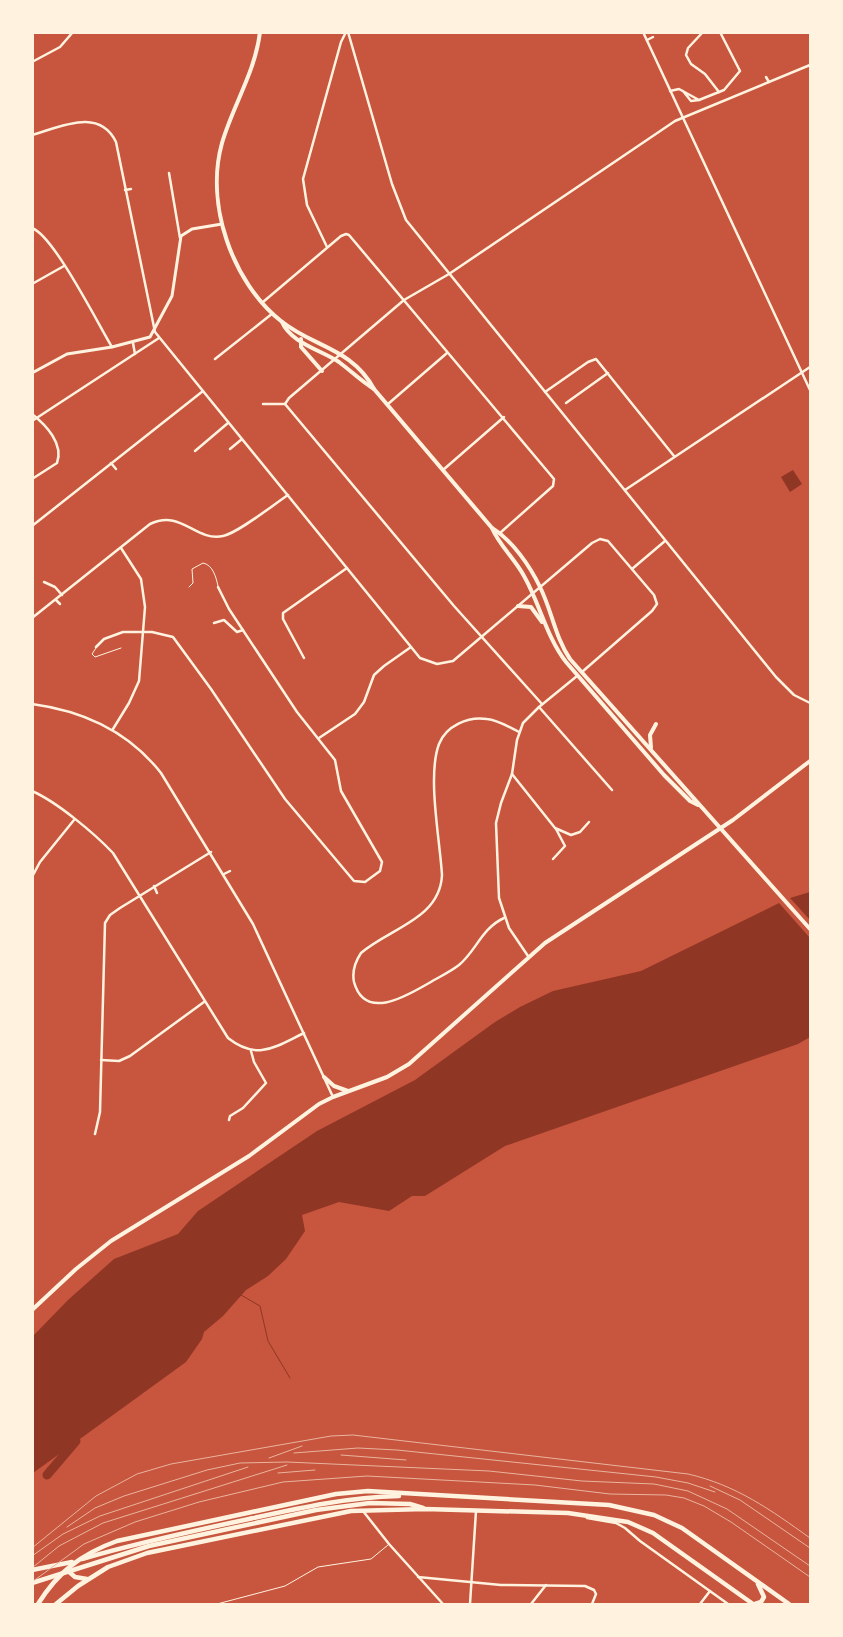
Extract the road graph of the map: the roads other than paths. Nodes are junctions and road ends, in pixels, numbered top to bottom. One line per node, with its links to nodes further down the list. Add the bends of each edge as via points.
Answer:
1 (73, 32): 9 (street, via 60,47)
2 (260, 32): 20 (main road, via 252,71 219,154 217,181)
3 (347, 32): 23 (street, via 303,179 307,205); 25 (street, via 402,212)
4 (643, 32): 8 (street)
5 (703, 32): 14 (street, via 686,55)
6 (720, 32): 14 (street, via 740,71)
7 (653, 37): 8 (street)
8 (647, 40): 13 (street)
9 (32, 62)
10 (810, 65): 12 (street)
11 (766, 77): 12 (street)
12 (769, 82): 15 (street)
13 (670, 92): 14 (street, via 676,88 699,100); 15 (street)
14 (719, 92)
15 (683, 117): 25 (street); 44 (street)
16 (32, 135): 19 (street, via 80,122 102,125 116,142)
17 (169, 173): 22 (street)
18 (131, 189): 19 (street)
19 (125, 190): 31 (street)
20 (222, 224): 22 (street, via 188,230); 28 (main road, via 237,266)
21 (32, 228): 24 (street, via 42,233)
22 (180, 240): 31 (street, via 174,288)
23 (327, 248): 27 (street, via 341,236 348,235); 28 (street)
24 (64, 266): 26 (street); 36 (street)
25 (449, 274): 27 (street); 50 (street)
26 (32, 284)
27 (404, 300): 37 (street); 39 (street)
28 (263, 302): 29 (main road)
29 (273, 313): 30 (main road); 40 (street)
30 (282, 322): 32 (main road); 34 (main road, via 285,329)
31 (155, 332): 33 (street); 35 (street, via 147,339)
32 (304, 335): 34 (main road); 39 (main road)
33 (159, 338): 38 (street); 48 (street)
34 (300, 340): 41 (main road); 43 (main road, via 302,349)
35 (133, 343): 36 (street); 38 (street)
36 (112, 347): 45 (street, via 67,354)
37 (447, 353): 54 (street); 56 (street)
38 (135, 354): 57 (street)
39 (342, 354): 41 (street); 47 (main road, via 364,373)
40 (215, 359)
41 (335, 360): 43 (street); 47 (main road)
42 (810, 367): 44 (street)
43 (322, 371): 53 (street)
44 (802, 372): 49 (street); 63 (street)
45 (32, 373)
46 (608, 373): 50 (street, via 598,361 590,360); 51 (street); 63 (street)
47 (374, 389): 54 (main road)
48 (202, 390): 59 (street); 64 (street)
49 (810, 390)
50 (545, 392): 68 (street)
51 (566, 403)
52 (264, 404): 53 (street)
53 (285, 404): 96 (street)
54 (387, 404): 66 (main road)
55 (32, 414): 57 (street)
56 (504, 417): 66 (street); 72 (street, via 555,482)
57 (37, 418): 58 (street); 67 (street, via 56,441 59,455 54,465)
58 (32, 421)
59 (228, 423): 60 (street); 62 (street)
60 (242, 439): 61 (street); 69 (street)
61 (230, 449)
62 (195, 451)
63 (674, 456): 68 (street)
64 (111, 463): 65 (street); 70 (street)
65 (116, 469)
66 (442, 470): 71 (main road)
67 (32, 479)
68 (625, 490): 74 (street)
69 (288, 495): 76 (street, via 223,536 213,536 164,519 150,524); 80 (street)
70 (32, 526)
71 (492, 528): 72 (main road); 73 (main road)
72 (501, 532): 73 (street); 75 (main road)
73 (496, 537): 77 (main road)
74 (666, 541): 81 (street); 103 (street, via 783,685)
75 (510, 543): 77 (main road); 78 (main road)
76 (120, 547): 87 (street); 95 (street, via 144,586)
77 (504, 547): 79 (main road)
78 (523, 559): 79 (main road); 85 (main road)
79 (517, 563): 86 (main road)
80 (347, 568): 98 (street); 100 (street, via 283,613 283,619)
81 (632, 569): 85 (street, via 608,542 600,539); 101 (street, via 656,599 656,608)
82 (44, 582): 87 (street)
83 (189, 587): 84 (lane, via 193,583 192,569 203,563 209,565 216,576)
84 (218, 587): 94 (street)
85 (540, 588): 86 (street); 101 (main road, via 564,650)
86 (534, 593): 90 (street); 93 (main road)
87 (62, 595): 88 (street)
88 (56, 600): 89 (street); 91 (street)
89 (60, 604)
90 (518, 606): 93 (main road, via 531,607); 96 (street)
91 (32, 618)
92 (214, 624): 94 (street, via 224,620 237,632)
93 (545, 626): 102 (main road, via 559,653)
94 (243, 630): 109 (street, via 297,712)
95 (144, 632): 97 (street, via 123,632 104,639); 107 (street, via 139,681); 109 (street, via 169,635 178,643 285,799 354,881 362,883 380,870 382,862 341,791 338,764)
96 (482, 637): 98 (street, via 453,661 443,664 425,661); 105 (street)
97 (96, 647): 99 (lane, via 92,652 95,657)
98 (411, 647): 109 (street, via 374,675 364,702 355,714)
99 (121, 648)
100 (304, 658)
101 (581, 672): 110 (main road)
102 (577, 676): 105 (street); 115 (main road, via 664,775)
103 (810, 703)
104 (32, 704): 107 (street, via 86,716)
105 (541, 706): 108 (street, via 527,718); 113 (street)
106 (656, 724): 110 (main road, via 650,735)
107 (113, 730): 119 (street, via 132,742 154,763)
108 (519, 732): 112 (street); 127 (street, via 478,718 457,724 441,740 435,768 441,890 425,912 362,953 355,964 356,988 376,1003 396,1000 457,966 490,926)
109 (319, 738)
110 (651, 750): 115 (main road)
111 (810, 761): 129 (main road, via 733,820)
112 (512, 774): 118 (street); 127 (street, via 496,823 498,889)
113 (612, 790)
114 (32, 791): 116 (street, via 44,796)
115 (698, 805): 128 (main road)
116 (74, 820): 123 (street); 126 (street, via 113,853)
117 (589, 822): 118 (street, via 580,832 571,835)
118 (555, 828): 120 (street, via 565,846)
119 (211, 852): 122 (street); 124 (street)
120 (553, 859)
121 (230, 871): 122 (street)
122 (224, 874): 131 (street, via 253,924)
123 (32, 877)
124 (154, 886): 125 (street); 126 (street)
125 (157, 893)
126 (140, 895): 130 (street); 133 (street, via 110,915 105,923)
127 (504, 918): 129 (street)
128 (810, 929)
129 (528, 956): 135 (main road, via 409,1064 386,1077)
130 (204, 1002): 132 (street, via 228,1038); 133 (street, via 130,1056 120,1060)
131 (304, 1033): 132 (street, via 271,1048); 134 (street)
132 (251, 1051): 137 (street, via 266,1083 243,1108 230,1116)
133 (101, 1060): 138 (street, via 100,1112)
134 (324, 1077): 135 (main road, via 334,1086); 136 (street)
135 (348, 1091): 136 (main road)
136 (332, 1097): 139 (main road, via 249,1156 111,1241)
137 (230, 1120)
138 (95, 1134)
139 (32, 1310)
140 (416, 1495): 146 (main road, via 351,1492 274,1507 116,1541); 147 (main road, via 348,1498); 152 (main road, via 609,1505 644,1512 682,1528)
141 (425, 1509): 142 (main road); 143 (main road); 151 (main road, via 410,1504 362,1503 316,1510 120,1554)
142 (362, 1510): 145 (street); 149 (main road, via 147,1553 118,1562)
143 (476, 1511): 144 (main road); 150 (street)
144 (582, 1514): 154 (street, via 589,1519 616,1523 625,1528); 164 (main road, via 628,1522 653,1533)
145 (389, 1544): 148 (street); 157 (lane, via 371,1559 318,1567 285,1586)
146 (66, 1568): 149 (main road, via 75,1577); 155 (main road)
147 (32, 1570)
148 (418, 1577): 150 (street); 158 (street)
149 (88, 1579): 156 (main road)
150 (472, 1581): 153 (street, via 502,1585); 159 (street)
151 (32, 1583)
152 (758, 1583): 164 (main road, via 764,1597); 165 (main road)
153 (546, 1584): 160 (street); 161 (street, via 585,1586 596,1594)
154 (710, 1591): 162 (street); 163 (street)
155 (38, 1604)
156 (56, 1604)
157 (217, 1604)
158 (443, 1604)
159 (470, 1604)
160 (531, 1604)
161 (592, 1604)
162 (700, 1604)
163 (728, 1604)
164 (754, 1604)
165 (789, 1604)

